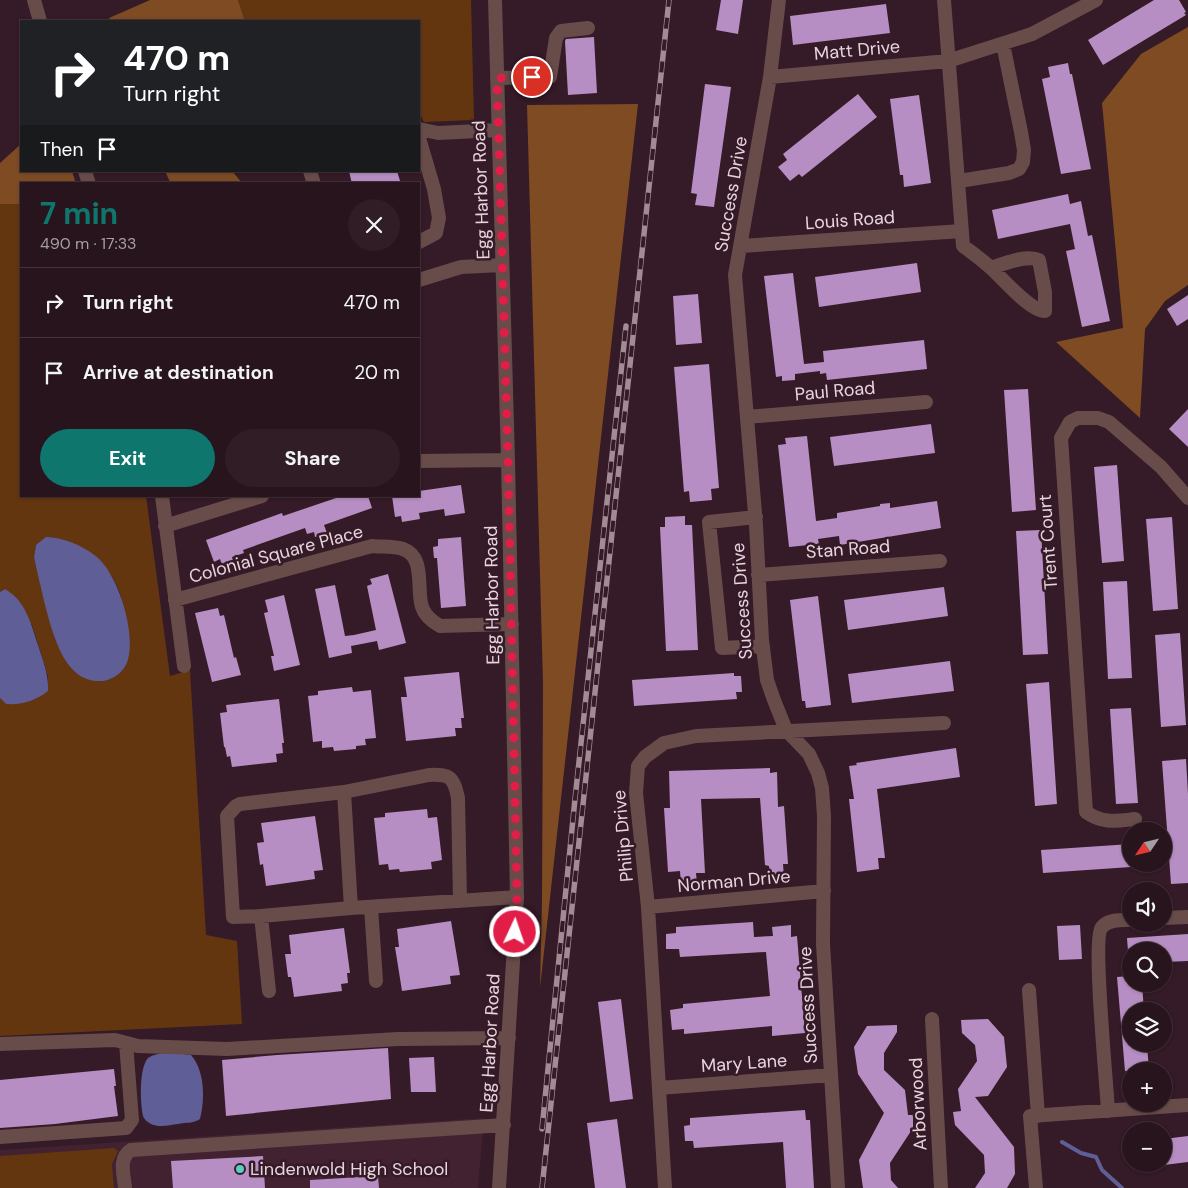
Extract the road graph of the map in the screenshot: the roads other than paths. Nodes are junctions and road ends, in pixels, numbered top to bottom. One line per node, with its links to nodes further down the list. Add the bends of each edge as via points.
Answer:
1 (34, 0): 6 (street)
2 (495, 0): 11 (street, Egg Harbor Road)
3 (778, 0): 10 (street, Success Drive)
4 (944, 0): 9 (street)
5 (1096, 0): 8 (street, Matt Drive, via 1032,34)
6 (40, 20)
7 (588, 28): 11 (street, via 561,32 556,38 550,77)
8 (1003, 44): 9 (street, Matt Drive); 15 (street, via 1021,132 1023,162 1020,169 1009,173)
9 (948, 61): 10 (street, Matt Drive); 15 (street)
10 (770, 77): 18 (street, Success Drive)
11 (497, 78): 13 (street, Egg Harbor Road)
12 (420, 129): 13 (street, via 438,133)
13 (498, 130): 19 (street, Egg Harbor Road)
14 (420, 141): 17 (street, via 439,218 436,233)
15 (959, 182): 16 (street)
16 (962, 231): 18 (street, Louis Road); 20 (street, via 964,246)
17 (420, 241)
18 (741, 246): 23 (street, Success Drive, via 735,275)
19 (502, 265): 21 (street, via 461,267); 24 (street, Egg Harbor Road)
20 (991, 268): 20 (street, via 1021,297 1045,311 1039,260 1010,261)
21 (420, 280)
22 (926, 402): 23 (street, Paul Road)
23 (747, 418): 29 (street, Success Drive)
24 (508, 460): 25 (street); 34 (street, Egg Harbor Road)
25 (420, 461)
26 (162, 497): 30 (street)
27 (259, 497): 30 (street)
28 (1188, 498): 40 (street, Trent Court, via 1161,467 1109,422 1098,418 1078,418 1070,422 1060,438 1086,812 1095,819 1109,821)
29 (756, 517): 32 (street, Success Drive); 35 (street, via 709,522 722,648)
30 (165, 526): 33 (street)
31 (940, 561): 32 (street, Stan Road)
32 (758, 574): 35 (street, Success Drive)
33 (175, 600): 34 (street, Colonial Square Place, via 372,546 402,548 411,553 417,563 422,608 431,621 440,626); 36 (street)
34 (512, 624): 42 (street, Egg Harbor Road)
35 (763, 646): 38 (street, Success Drive, via 767,680)
36 (184, 666)
37 (944, 723): 38 (street, Philip Drive)
38 (786, 730): 41 (street, Success Drive, via 809,754 822,788); 45 (street, Philip Drive, via 696,736 664,743 644,757 638,766 636,793)
39 (344, 792): 43 (street, via 429,775 443,774 451,778 458,798); 46 (street); 47 (street, via 240,804 229,813 233,917)
40 (1135, 818)
41 (824, 891): 45 (street, Norman Drive); 58 (street, Success Drive, via 823,944)
42 (517, 897): 43 (street); 55 (street, Egg Harbor Road)
43 (460, 900): 44 (street)
44 (371, 907): 46 (street); 51 (street)
45 (648, 907): 59 (street, Philip Drive)
46 (351, 908): 47 (street)
47 (261, 916): 53 (street)
48 (1188, 917): 49 (street)
49 (1172, 918)
50 (1122, 920): 61 (street, via 1102,926 1098,934)
51 (376, 981)
52 (1029, 990): 62 (street)
53 (269, 991)
54 (932, 1019): 69 (street, Arborwood)
55 (509, 1038): 56 (street, via 398,1039 227,1049); 63 (street, Egg Harbor Road)
56 (126, 1043): 57 (street, via 115,1040); 64 (street, via 132,1120 126,1128)
57 (0, 1044)
58 (831, 1075): 59 (street, Mary Lane); 68 (street, Success Drive)
59 (659, 1088): 67 (street, Philip Drive)
60 (1188, 1105): 61 (street)
61 (1108, 1111): 62 (street)
62 (1034, 1116): 70 (street)
63 (504, 1125): 65 (street, via 132,1150 125,1154 123,1160); 66 (street, Egg Harbor Road)
64 (0, 1138)
65 (125, 1188)
66 (499, 1188)
67 (665, 1188)
68 (838, 1188)
69 (941, 1188)
70 (1036, 1188)

